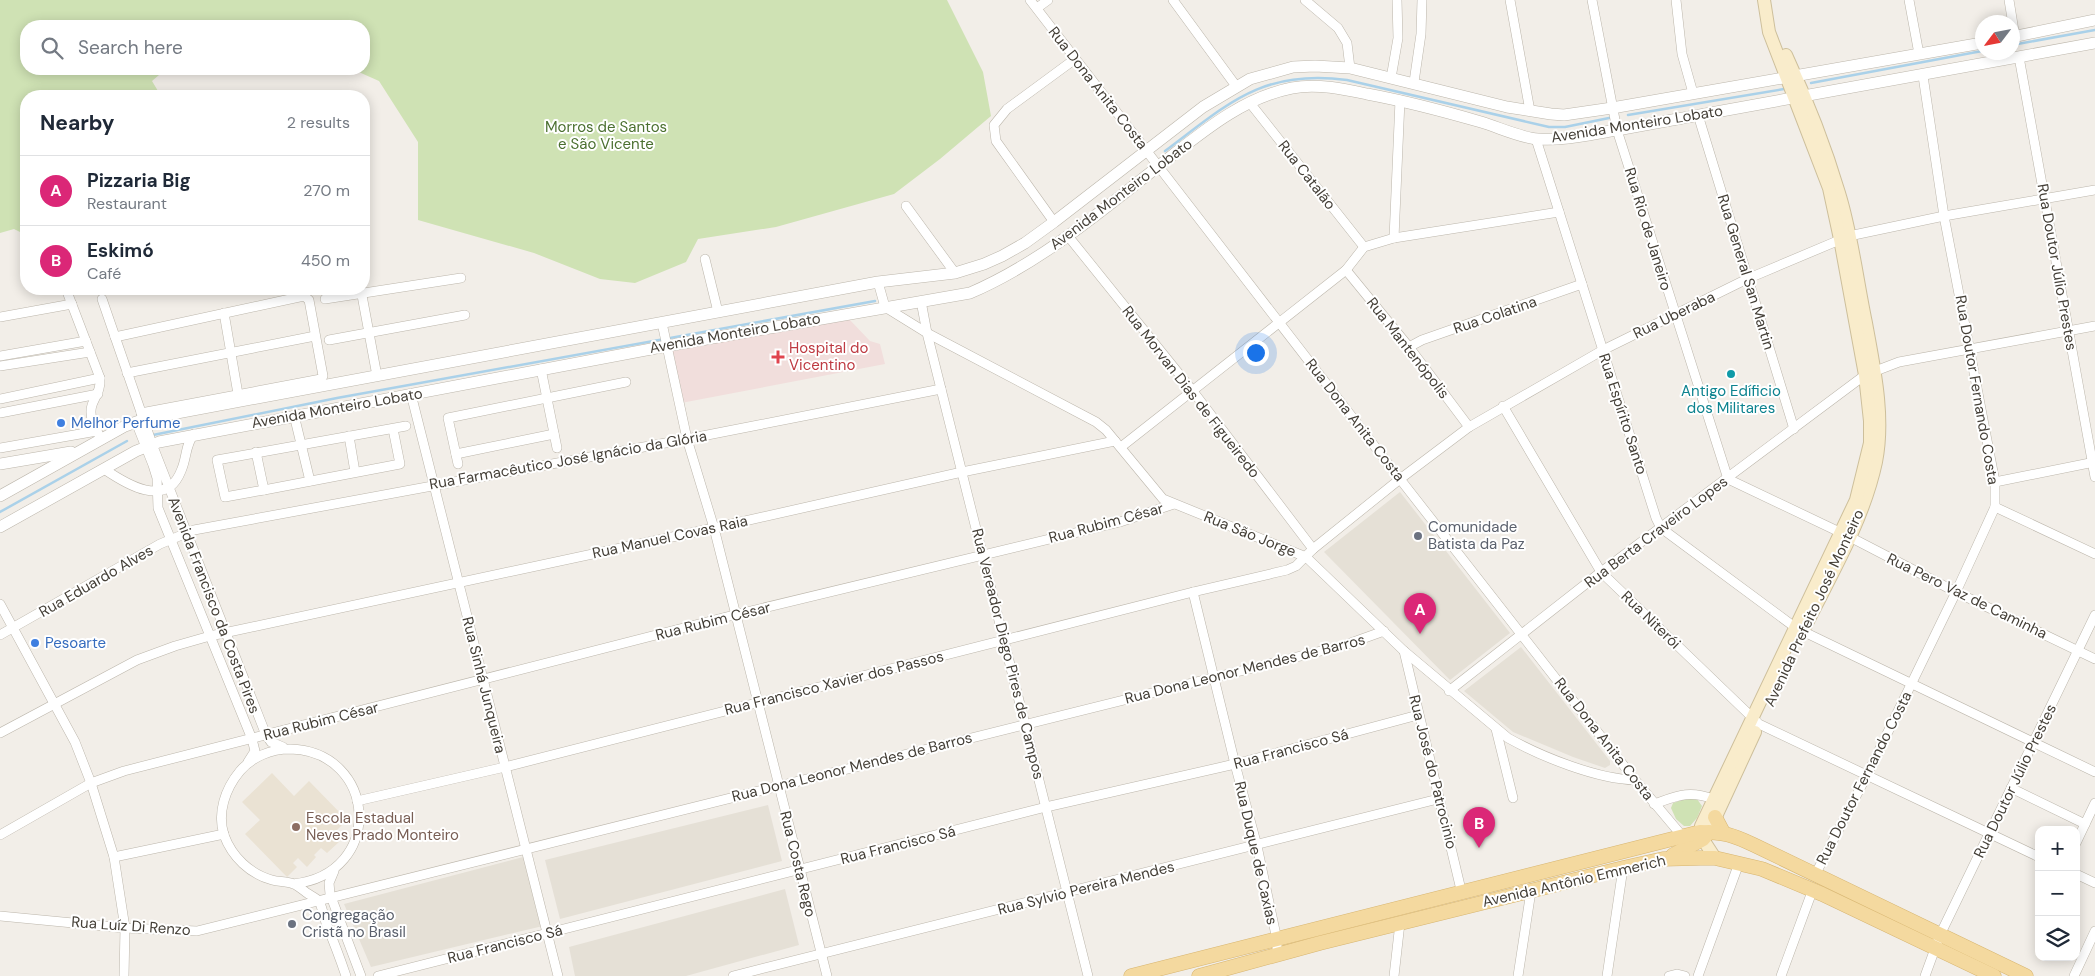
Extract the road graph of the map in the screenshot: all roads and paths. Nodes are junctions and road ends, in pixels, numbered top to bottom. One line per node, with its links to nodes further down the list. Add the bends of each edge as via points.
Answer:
1 (1030, 0): 14 (street, Rua Dona Anita Costa)
2 (1048, 0): 14 (street)
3 (1173, 0): 29 (street)
4 (1305, 0): 25 (street, via 1338,28 1347,43)
5 (1397, 0): 27 (street, via 1398,38)
6 (1422, 0): 28 (street)
7 (1510, 0): 35 (street)
8 (1592, 0): 34 (street, Rua Rio de Janeiro)
9 (1676, 0): 31 (street, via 1682,54)
10 (1764, 0): 30 (main road, Avenida Prefeito José Monteiro, via 1769,32)
11 (1772, 0): 30 (main road, Avenida Prefeito José Monteiro)
12 (1909, 0): 20 (street)
13 (2009, 0): 15 (street)
14 (1037, 8): 22 (street, Rua Dona Anita Costa)
15 (2011, 15)
16 (2095, 20): 17 (street)
17 (2020, 36)
18 (2095, 43): 21 (street, Avenida Monteiro Lobato)
19 (1975, 44): 20 (street, Avenida Monteiro Lobato)
20 (1919, 54): 30 (street, Avenida Monteiro Lobato)
21 (2020, 57)
22 (1075, 59): 39 (street, Rua Dona Anita Costa); 46 (street, via 1007,108 994,125 996,141)
23 (2004, 60): 26 (street, Avenida Monteiro Lobato)
24 (2020, 60): 42 (street, Rua Doutor Júlio Prestes)
25 (1350, 68): 27 (street, Avenida Monteiro Lobato); 29 (street, Avenida Monteiro Lobato, via 1293,67)
26 (1923, 76): 30 (street, Avenida Monteiro Lobato); 45 (street, Rua Doutor Fernando Costa)
27 (1391, 78): 28 (street, Avenida Monteiro Lobato)
28 (1414, 82): 35 (street, Avenida Monteiro Lobato)
29 (1236, 86): 39 (street, Avenida Monteiro Lobato, via 1202,107)
30 (1795, 86): 31 (street, Avenida Monteiro Lobato); 36 (street, Avenida Monteiro Lobato); 48 (main road, Avenida Prefeito José Monteiro, via 1840,194)
31 (1693, 93): 34 (street, Avenida Monteiro Lobato)
32 (1400, 100): 33 (street, Avenida Monteiro Lobato, via 1310,86 1294,87); 38 (street, Avenida Monteiro Lobato); 49 (street)
33 (1250, 103): 40 (street, Avenida Monteiro Lobato); 50 (street, Rua Catalão)
34 (1613, 110): 35 (street, Avenida Monteiro Lobato, via 1564,115); 37 (street, Rua Rio de Janeiro)
35 (1530, 111)
36 (1698, 115): 37 (street, Avenida Monteiro Lobato); 55 (street, Rua General San Martin)
37 (1616, 128): 38 (street, Avenida Monteiro Lobato, via 1556,139); 70 (street, Rua Rio de Janeiro)
38 (1536, 139): 44 (street, Rua Espírito Santo)
39 (1147, 152): 40 (street, Rua Dona Anita Costa); 46 (street, Avenida Monteiro Lobato)
40 (1157, 165): 47 (street, Avenida Monteiro Lobato); 72 (street, Rua Dona Anita Costa)
41 (2095, 190): 42 (street, Rua Uberaba)
42 (2045, 199): 45 (street, Rua Uberaba); 75 (street, Rua Doutor Júlio Prestes)
43 (906, 206): 53 (street)
44 (1560, 212): 49 (street); 57 (street, Rua Espírito Santo)
45 (1944, 216): 48 (street, Rua Uberaba); 84 (street, Rua Doutor Fernando Costa)
46 (1054, 222): 53 (street, Avenida Monteiro Lobato, via 1002,256)
47 (1068, 236): 64 (street, Avenida Monteiro Lobato, via 993,283 970,293); 97 (street, Rua Morvan Dias de Figueiredo)
48 (1845, 237): 55 (street, Rua Uberaba); 91 (main road, Avenida Prefeito José Monteiro)
49 (1394, 238): 50 (street)
50 (1364, 247): 52 (street)
51 (705, 258): 67 (street)
52 (1346, 270): 72 (street); 83 (street, Rua Mantenópolis)
53 (955, 272): 56 (street, Avenida Monteiro Lobato)
54 (461, 278): 58 (street)
55 (1747, 279): 70 (street, Rua Uberaba); 110 (street, Rua General San Martin)
56 (879, 284): 66 (street); 67 (street, Avenida Monteiro Lobato)
57 (1582, 284): 83 (street, Rua Colatina); 85 (street, Rua Espírito Santo)
58 (370, 290)
59 (68, 295): 65 (street)
60 (345, 295): 63 (street)
61 (362, 295): 76 (street)
62 (102, 300): 78 (street)
63 (325, 300)
64 (921, 301): 66 (street, Avenida Monteiro Lobato); 77 (street, Rua Vereador Diego Pires de Campos)
65 (72, 304): 71 (street); 81 (street)
66 (884, 306): 77 (street, Rua São Jorge); 82 (street, Avenida Monteiro Lobato)
67 (718, 312): 73 (street, Avenida Monteiro Lobato)
68 (224, 313): 78 (street); 79 (street, via 304,296 309,300); 87 (street)
69 (465, 315): 76 (street)
70 (1675, 316): 85 (street, Rua Uberaba); 132 (street, Rua Rio de Janeiro)
71 (0, 317)
72 (1280, 323): 97 (street); 131 (street, Rua Dona Anita Costa)
73 (662, 325): 82 (street, Rua Costa Rego); 93 (street, Avenida Monteiro Lobato)
74 (2095, 326): 75 (street)
75 (2069, 330): 84 (street); 124 (street, Rua Doutor Júlio Prestes)
76 (369, 332): 80 (street); 93 (street)
77 (927, 333): 96 (street, Rua Vereador Diego Pires de Campos); 117 (street, Rua São Jorge, via 1079,412 1106,430)
78 (115, 336): 92 (street)
79 (315, 336): 87 (street); 99 (street, via 321,379)
80 (328, 340)
81 (86, 341): 86 (street); 88 (street)
82 (666, 343): 90 (street, Avenida Monteiro Lobato); 115 (street, Rua Costa Rego)
83 (1409, 347): 108 (street, Rua Mantenópolis)
84 (1969, 348): 91 (street); 134 (street, Rua Doutor Fernando Costa)
85 (1603, 350): 103 (street, Rua Uberaba); 144 (street, Rua Espírito Santo)
86 (90, 352): 89 (street); 94 (street)
87 (230, 353): 92 (street); 99 (street)
88 (0, 356)
89 (0, 366)
90 (541, 370): 100 (street, Avenida Monteiro Lobato); 101 (street)
91 (1870, 372): 110 (street, Rua Berta Craveiro Lopes); 146 (main road, Avenida Prefeito José Monteiro, via 1879,442 1876,463 1865,499)
92 (127, 373): 106 (street)
93 (377, 376): 106 (street, Avenida Monteiro Lobato)
94 (100, 378): 98 (street); 102 (street)
95 (626, 382): 101 (street)
96 (941, 389): 115 (street, Rua Farmacêutico José Ignácio da Glória); 129 (street, Rua Vereador Diego Pires de Campos)
97 (1192, 390): 117 (street); 148 (street, Rua Morvan Dias de Figueiredo)
98 (98, 394): 104 (street); 113 (street, via 91,406 91,415)
99 (238, 394): 106 (street)
100 (411, 394): 105 (street, Avenida Monteiro Lobato); 135 (street, Rua Sinhá Junqueira)
101 (547, 398): 112 (street); 123 (street, via 448,418)
102 (0, 399)
103 (1503, 406): 108 (street, Rua Uberaba); 152 (street, Rua Niterói)
104 (0, 413)
105 (294, 415): 111 (street, Avenida Monteiro Lobato); 116 (street)
106 (140, 418): 113 (street, Avenida Monteiro Lobato); 118 (street)
107 (406, 426): 109 (street)
108 (1469, 427): 131 (street, Rua Uberaba)
109 (393, 429): 114 (street); 128 (street, via 400,464)
110 (1794, 429): 132 (street, Rua Berta Craveiro Lopes)
111 (194, 434): 118 (street, Avenida Monteiro Lobato); 136 (street, via 189,440 182,470)
112 (554, 434): 120 (street); 123 (street)
113 (99, 435): 119 (street); 121 (street, Avenida Monteiro Lobato)
114 (349, 436): 116 (street); 128 (street)
115 (687, 439): 135 (street, Rua Farmacêutico José Ignácio da Glória); 143 (street, Rua Costa Rego)
116 (302, 444): 122 (street); 133 (street)
117 (1118, 444): 129 (street, Rua Manuel Covas Raia); 140 (street, Rua São Jorge, via 1163,499)
118 (148, 445): 127 (street, Avenida Monteiro Lobato); 136 (street, Avenida Francisco da Costa Pires); 138 (street, Avenida Francisco da Costa Pires)
119 (0, 448)
120 (557, 448)
121 (80, 450): 125 (street); 139 (street, Avenida Monteiro Lobato)
122 (256, 452): 137 (street); 137 (street, via 217,460 225,498)
123 (456, 454): 126 (street)
124 (2094, 463): 130 (street, Rua Doutor Júlio Prestes); 134 (street)
125 (0, 464)
126 (458, 464)
127 (104, 469): 138 (street, via 138,488); 142 (street, Avenida Monteiro Lobato)
128 (355, 472): 133 (street)
129 (962, 472): 143 (street, Rua Manuel Covas Raia); 149 (street, Rua Vereador Diego Pires de Campos)
130 (2095, 477)
131 (1400, 479): 148 (street, Rua Uberaba); 163 (street, Rua Dona Anita Costa)
132 (1728, 479): 144 (street, Rua Berta Craveiro Lopes); 146 (street)
133 (310, 481): 137 (street)
134 (1995, 482): 141 (street, Rua Doutor Fernando Costa)
135 (434, 485): 145 (street, Rua Farmacêutico José Ignácio da Glória); 153 (street, Rua Sinhá Junqueira)
136 (168, 486): 138 (street); 145 (street, Avenida Francisco da Costa Pires)
137 (264, 490)
138 (156, 491): 147 (street, Avenida Francisco da Costa Pires, via 158,508)
139 (0, 496)
140 (1174, 504): 149 (street, Rua Rubim César, via 1120,522); 151 (street, Rua São Jorge)
141 (1995, 507): 150 (street); 155 (street, Rua Doutor Fernando Costa)
142 (0, 527)
143 (714, 528): 153 (street, Rua Manuel Covas Raia); 158 (street, Rua Costa Rego)
144 (1661, 528): 152 (street, Rua Berta Craveiro Lopes); 160 (street)
145 (190, 531): 147 (street, Rua Eduardo Alves); 162 (street, Avenida Francisco da Costa Pires)
146 (1845, 535): 155 (street, Rua Pero Vaz de Caminha); 160 (main road, Avenida Prefeito José Monteiro)
147 (171, 538): 159 (street, Rua Eduardo Alves); 165 (street, Avenida Francisco da Costa Pires)
148 (1313, 549): 151 (street, Rua Uberaba)
149 (983, 554): 158 (street, Rua Rubim César); 166 (street, Rua Vereador Diego Pires de Campos)
150 (2095, 554)
151 (1306, 557): 154 (street, Rua Francisco Xavier dos Passos, via 1287,570); 161 (street, Rua São Jorge)
152 (1601, 572): 163 (street, Rua Berta Craveiro Lopes); 177 (street, Rua Niterói)
153 (459, 582): 162 (street, Rua Manuel Covas Raia); 171 (street, Rua Sinhá Junqueira)
154 (1193, 592): 166 (street, Rua Francisco Xavier dos Passos); 170 (street, Rua Duque de Caxias)
155 (1956, 592): 167 (street, Rua Pero Vaz de Caminha); 172 (street, Rua Doutor Fernando Costa)
156 (0, 604): 159 (street)
157 (2095, 614): 167 (street, Rua Doutor Júlio Prestes)
158 (734, 615): 171 (street, Rua Rubim César); 175 (street, Rua Costa Rego)
159 (14, 628): 164 (street, Rua Eduardo Alves); 174 (street)
160 (1800, 630): 172 (street); 177 (main road, Avenida Prefeito José Monteiro)
161 (1384, 631): 168 (street, Rua São Jorge); 170 (street, Rua Dona Leonor Mendes de Barros, via 1345,645)
162 (224, 633): 165 (street, Rua Manuel Covas Raia); 181 (street, Avenida Francisco da Costa Pires)
163 (1522, 634): 173 (street, Rua Berta Craveiro Lopes); 190 (street, Rua Dona Anita Costa)
164 (0, 635)
165 (210, 636): 174 (street, Rua Manuel Covas Raia, via 137,660); 182 (street, Avenida Francisco da Costa Pires)
166 (1004, 640): 175 (street, Rua Francisco Xavier dos Passos); 178 (street, Rua Vereador Diego Pires de Campos)
167 (2078, 650): 169 (street, Rua Pero Vaz de Caminha); 183 (street, Rua Doutor Júlio Prestes)
168 (1404, 651): 173 (street, Rua São Jorge); 176 (street, Rua José do Patrocinio)
169 (2095, 659)
170 (1214, 676): 178 (street, Rua Dona Leonor Mendes de Barros); 185 (street, Rua Duque de Caxias)
171 (482, 681): 181 (street, Rua Rubim César); 187 (street, Rua Sinhá Junqueira)
172 (1911, 683): 183 (street); 189 (street, Rua Doutor Fernando Costa)
173 (1449, 691): 179 (street, Rua São Jorge)
174 (54, 703): 180 (street, Rua Manuel Covas Raia); 191 (street, via 75,742)
175 (757, 703): 187 (street, Rua Francisco Xavier dos Passos); 192 (street, Rua Costa Rego)
176 (1418, 715): 185 (street, Rua Francisco Sá); 195 (street, Rua José do Patrocinio)
177 (1755, 721): 189 (street, Rua Niterói); 196 (main road, Avenida Prefeito José Monteiro); 201 (main road, Avenida Prefeito José Monteiro)
178 (1025, 724): 192 (street, Rua Dona Leonor Mendes de Barros); 200 (street, Rua Vereador Diego Pires de Campos)
179 (1496, 729): 190 (street, Rua São Jorge, via 1522,746 1586,771 1608,778); 194 (street)
180 (0, 733)
181 (266, 735): 182 (street, Rua Rubim César); 184 (street, via 274,744)
182 (252, 739): 186 (street, via 255,750); 191 (street, Rua Rubim César, via 124,771)
183 (2033, 742): 188 (street); 193 (street, Rua Doutor Júlio Prestes)
184 (293, 749): 186 (street, via 268,752); 197 (street, via 318,755 340,769 352,786)
185 (1235, 764): 200 (street, Rua Francisco Sá); 209 (street, Rua Duque de Caxias)
186 (247, 765): 203 (street, via 226,793 221,816)
187 (505, 767): 197 (street, Rua Francisco Xavier dos Passos); 210 (street, Rua Sinhá Junqueira)
188 (2095, 772)
189 (1867, 775): 205 (street, Rua Niterói); 219 (street, Rua Doutor Fernando Costa)
190 (1635, 780): 199 (street, Rua Dona Anita Costa)
191 (91, 783): 206 (street, Rua Rubim César); 212 (street)
192 (778, 786): 210 (street, Rua Dona Leonor Mendes de Barros); 218 (street, Rua Costa Rego)
193 (2011, 788): 202 (street); 205 (street, Rua Doutor Júlio Prestes)
194 (1513, 798)
195 (1438, 799): 209 (street, Rua Sylvio Pereira Mendes); 226 (street, Rua José do Patrocinio)
196 (1713, 799): 199 (street, via 1686,794); 201 (main road, Avenida Prefeito José Monteiro)
197 (357, 801): 216 (street, via 358,832 352,847)
198 (2095, 803): 202 (street)
199 (1654, 804): 208 (street, Rua Dona Anita Costa)
200 (1046, 808): 218 (street, Rua Francisco Sá); 225 (street, Rua Vereador Diego Pires de Campos)
201 (1710, 816): 204 (main road); 204 (main road, via 1701,826)
202 (2085, 824): 207 (street)
203 (224, 834): 212 (street); 222 (street, via 233,852 248,869 273,881)
204 (1709, 834): 208 (main road); 213 (main road); 219 (main road)
205 (1989, 834): 211 (street, Rua Niterói); 234 (street, Rua Doutor Júlio Prestes)
206 (0, 835)
207 (2080, 835)
208 (1686, 842): 214 (main road); 226 (main road, Avenida Antônio Emmerich)
209 (1257, 846): 225 (street, Rua Sylvio Pereira Mendes); 235 (street, Rua Duque de Caxias)
210 (527, 848): 227 (street, Rua Dona Leonor Mendes de Barros); 233 (street, Rua Sinhá Junqueira)
211 (2035, 855)
212 (114, 857): 231 (street)
213 (1715, 858): 214 (main road, Avenida Antônio Emmerich); 215 (main road, Avenida Antônio Emmerich)
214 (1663, 859): 217 (main road, Avenida Antônio Emmerich)
215 (1739, 863): 223 (main road, Avenida Antônio Emmerich, via 1773,872); 255 (street)
216 (337, 867): 222 (street, via 312,881); 227 (street, via 328,887)
217 (1624, 868): 224 (main road, Avenida Antônio Emmerich); 252 (street)
218 (800, 869): 233 (street, Rua Francisco Sá); 237 (street, Rua Costa Rego)
219 (1815, 875): 234 (main road)
220 (2080, 876): 221 (street)
221 (2095, 883)
222 (293, 884): 228 (street)
223 (1812, 890): 236 (main road, Avenida Antônio Emmerich); 256 (street)
224 (1531, 891): 230 (main road, Avenida Antônio Emmerich); 251 (street)
225 (1068, 893): 237 (street, Rua Sylvio Pereira Mendes); 247 (street, Rua Vereador Diego Pires de Campos)
226 (1462, 894): 235 (main road, Avenida Antônio Emmerich)
227 (331, 897): 228 (street, Rua Dona Leonor Mendes de Barros); 242 (street)
228 (318, 900): 231 (street, Rua Luíz Di Renzo, via 197,931); 241 (street)
229 (0, 916): 231 (street, Rua Luíz Di Renzo)
230 (1400, 923): 238 (main road, Avenida Antônio Emmerich); 250 (street)
231 (125, 928): 240 (street)
232 (2095, 931): 260 (street)
233 (548, 932): 243 (street, Rua Francisco Sá); 244 (street, Rua Sinhá Junqueira)
234 (1940, 935): 236 (street, Rua Doutor Júlio Prestes); 259 (main road)
235 (1277, 940): 238 (street, Rua Duque de Caxias); 239 (main road, Avenida Antônio Emmerich)
236 (1935, 948): 257 (street, Rua Doutor Júlio Prestes); 258 (main road, Avenida Antônio Emmerich)
237 (821, 954): 245 (street, Rua Sylvio Pereira Mendes); 246 (street, Rua Costa Rego)
238 (1277, 955): 249 (main road, Avenida Antônio Emmerich)
239 (1198, 960): 248 (main road, Avenida Antônio Emmerich); 249 (main road)
240 (124, 976)
241 (346, 976)
242 (361, 976)
243 (378, 976)
244 (558, 976)
245 (733, 976)
246 (827, 976)
247 (1088, 976)
248 (1131, 976)
249 (1200, 976)
250 (1394, 976)
251 (1518, 976)
252 (1607, 976)
253 (1669, 976): 254 (street)
254 (1686, 976)
255 (1698, 976)
256 (1781, 976)
257 (1925, 976)
258 (1994, 976)
259 (2026, 976)
260 (2074, 976)

